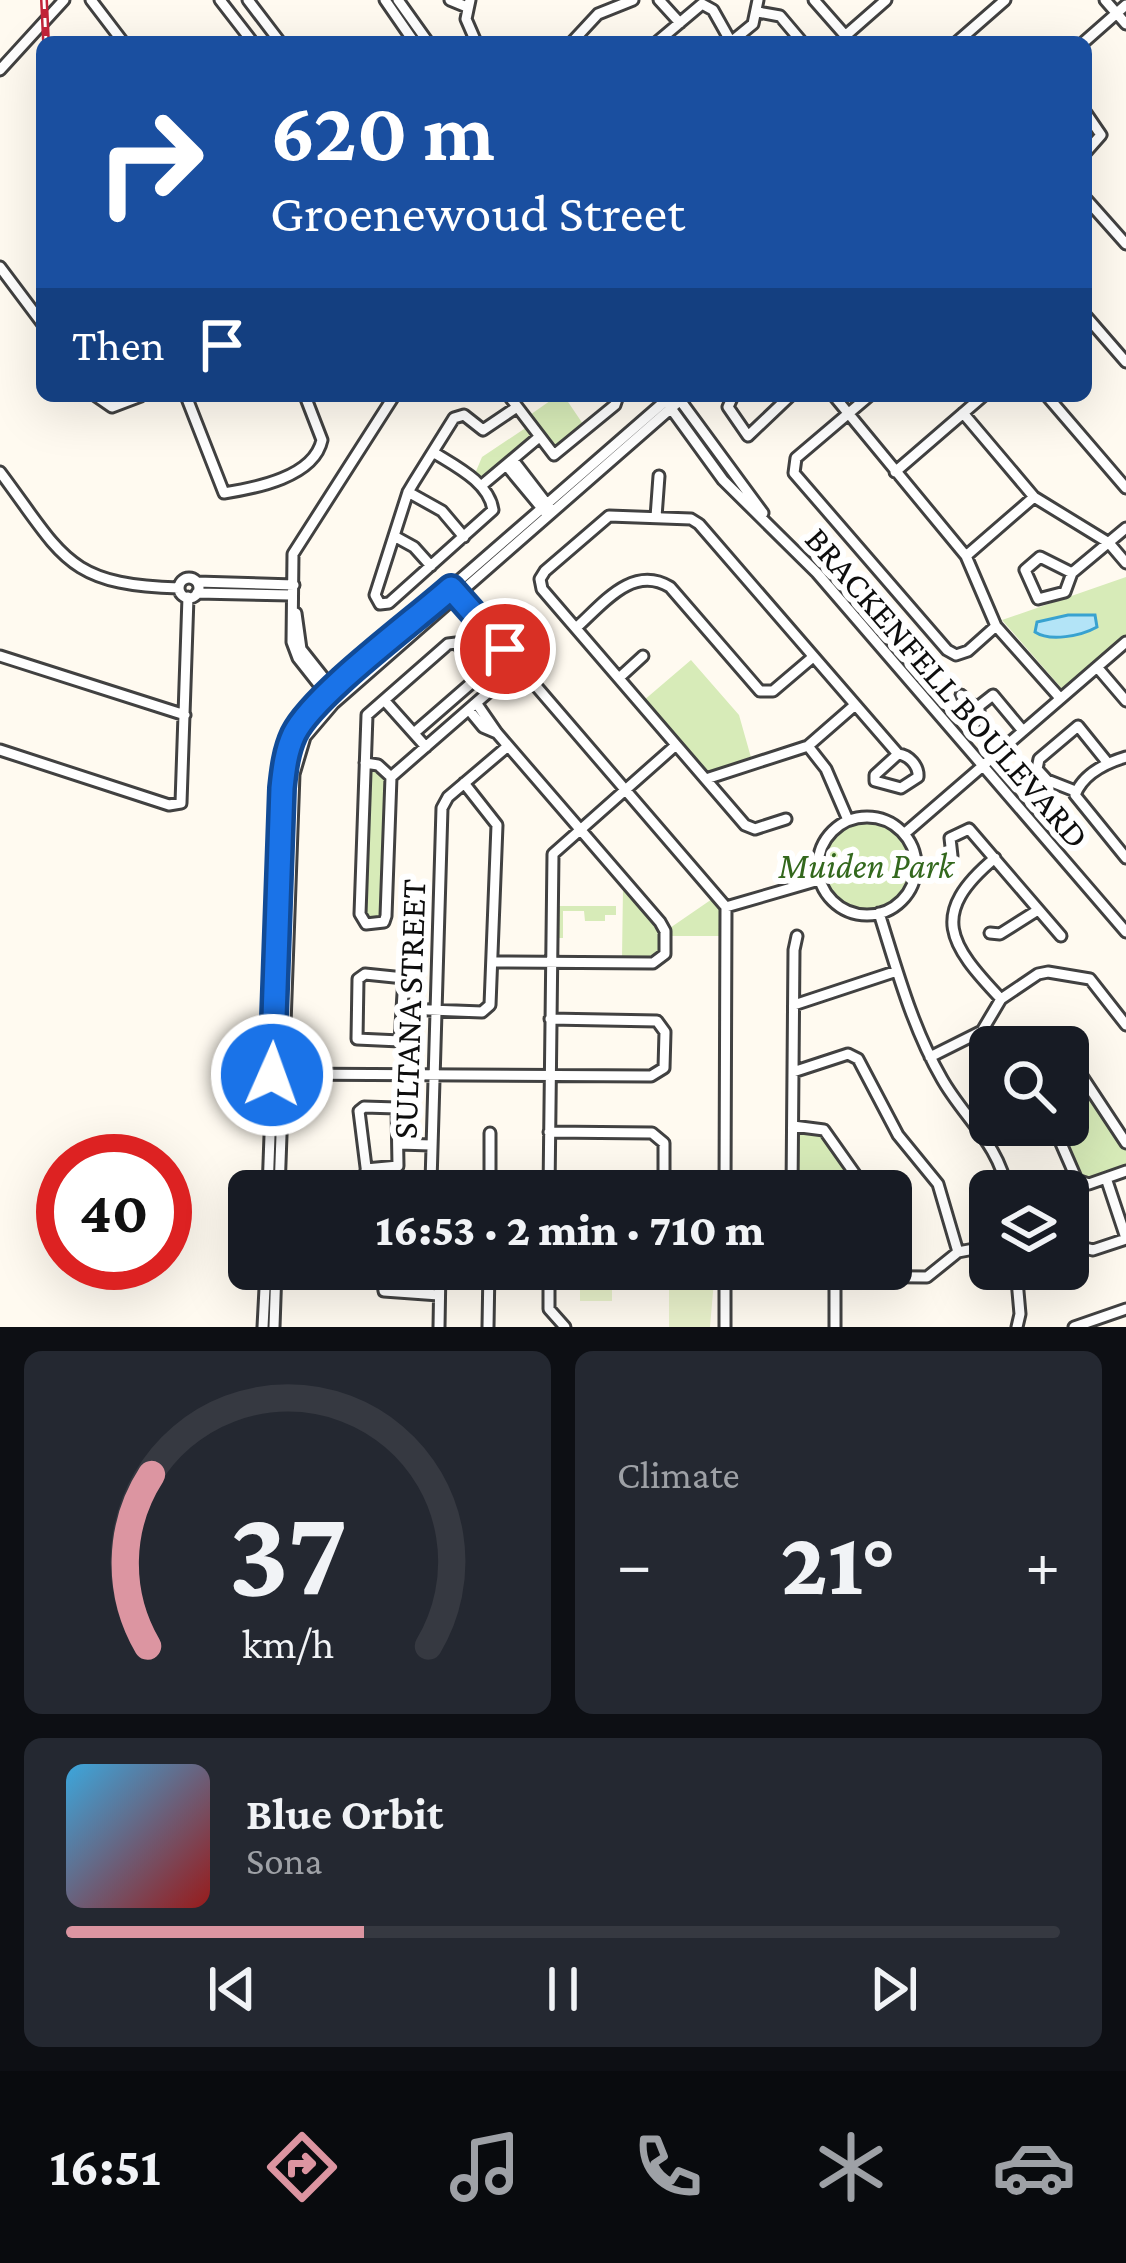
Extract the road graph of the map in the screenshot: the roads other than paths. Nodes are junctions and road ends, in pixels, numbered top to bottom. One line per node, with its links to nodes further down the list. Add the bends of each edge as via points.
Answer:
1 (64, 0): 34 (street)
2 (91, 0): 19 (street)
3 (220, 0): 20 (street)
4 (248, 0): 21 (street)
5 (385, 0): 22 (street)
6 (398, 0): 23 (street)
7 (450, 0): 14 (street)
8 (633, 0): 25 (street, via 598,14)
9 (659, 0): 17 (street)
10 (814, 0): 30 (street)
11 (886, 0): 31 (street)
12 (1005, 0): 32 (street)
13 (1105, 0): 16 (street)
14 (469, 3): 24 (street)
15 (758, 6): 28 (street); 29 (street, via 780,16)
16 (1121, 9): 18 (street); 33 (street)
17 (680, 23): 26 (street); 27 (street, via 707,5)
18 (1126, 24)
19 (118, 36)
20 (248, 36)
21 (275, 36)
22 (410, 36)
23 (424, 36)
24 (473, 36)
25 (578, 36)
26 (664, 36)
27 (727, 36)
28 (740, 36)
29 (795, 36)
30 (845, 36)
31 (851, 36)
32 (963, 36)
33 (1091, 36)
34 (0, 70)
35 (1092, 206): 37 (street)
36 (1126, 221): 37 (street)
37 (1114, 231): 38 (street)
38 (1126, 244)
39 (0, 267): 40 (street)
40 (36, 315)
41 (1092, 323): 42 (street)
42 (1126, 362)
43 (188, 402): 44 (street, via 224,494 269,483 316,454 322,440)
44 (307, 402)
45 (390, 402): 82 (street, via 301,549)
46 (513, 402): 56 (street)
47 (616, 402): 60 (street, via 558,454)
48 (670, 402): 71 (street)
49 (675, 402): 117 (street, BRACKENFELL BOULEVARD, via 777,532)
50 (730, 402): 59 (street)
51 (784, 402): 59 (street)
52 (839, 402): 57 (street)
53 (862, 402): 57 (street)
54 (976, 402): 58 (street)
55 (1052, 402): 68 (street)
56 (517, 407): 60 (street); 62 (street, via 483,430 458,415)
57 (849, 413): 65 (street); 85 (street, via 796,458 794,473 947,650 965,653)
58 (963, 413): 65 (street); 70 (street)
59 (748, 436): 61 (street)
60 (538, 438): 63 (street)
61 (758, 450)
62 (433, 452): 67 (street); 69 (street)
63 (509, 462): 67 (street); 71 (street)
64 (0, 472): 81 (street, via 74,565 115,584)
65 (895, 472): 77 (street)
66 (659, 476): 72 (street)
67 (481, 487): 75 (street, via 493,510)
68 (1126, 488)
69 (408, 492): 74 (street); 75 (street, via 442,511)
70 (1034, 497): 76 (street); 77 (street)
71 (548, 510): 84 (street)
72 (656, 517): 86 (street, via 610,516 543,574 542,589); 90 (street, via 699,524)
73 (1126, 528): 76 (street)
74 (394, 536): 79 (street); 79 (street, via 375,595 380,604)
75 (464, 537): 79 (street)
76 (1109, 543): 78 (street); 80 (street)
77 (966, 556): 85 (street)
78 (1126, 563)
79 (431, 566)
80 (1072, 573): 80 (street, via 1040,557 1025,570 1041,600 1067,591)
81 (179, 588): 83 (street); 83 (street, via 188,578)
82 (294, 590): 83 (street); 95 (street, via 301,650)
83 (194, 591): 102 (street)
84 (454, 592): 95 (street); 121 (street)
85 (997, 626): 96 (street)
86 (576, 628): 90 (street, via 630,582 658,581 760,691 773,691); 93 (street)
87 (1126, 642): 91 (street)
88 (0, 656): 102 (street)
89 (643, 656): 93 (street)
90 (813, 657): 99 (street)
91 (1097, 667): 96 (street); 98 (street)
92 (483, 673): 97 (street, via 451,643); 101 (street, via 492,689); 107 (street)
93 (619, 678): 108 (street)
94 (961, 695): 100 (street)
95 (334, 697): 151 (street, via 300,724 284,765)
96 (1060, 698): 106 (street)
97 (384, 700): 107 (street); 115 (street, via 367,715)
98 (1126, 701)
99 (855, 705): 110 (street); 113 (street)
100 (979, 706): 104 (street); 106 (street, via 993,695)
101 (473, 707): 109 (street); 111 (street)
102 (185, 715): 112 (street, via 182,801 173,805)
103 (1088, 716): 105 (street)
104 (986, 724)
105 (1078, 726): 116 (street); 122 (street, via 1036,765 1047,780)
106 (1023, 730): 117 (street)
107 (414, 733): 111 (street)
108 (676, 745): 119 (street); 121 (street)
109 (508, 746): 120 (street, SULTANA STREET); 125 (street)
110 (808, 746): 119 (street); 124 (street)
111 (426, 747): 118 (street)
112 (0, 750)
113 (895, 750): 113 (street, via 874,775 901,788 918,770)
114 (1126, 757): 116 (street)
115 (365, 763): 118 (street); 118 (street, via 366,924 386,916)
116 (1107, 763): 122 (street)
117 (983, 766): 126 (street); 134 (street, BRACKENFELL BOULEVARD)
118 (391, 777)
119 (706, 779): 123 (street, via 751,828)
120 (464, 783): 138 (street, via 497,825); 144 (street, SULTANA STREET, via 442,808)
121 (626, 788): 125 (street); 131 (street)
122 (1075, 791): 129 (street)
123 (786, 819)
124 (848, 820): 126 (street, via 884,820); 130 (street, via 820,849)
125 (580, 828): 139 (street, via 551,860); 139 (street, via 662,924 664,954 653,963)
126 (904, 834): 133 (street, via 915,876 902,899)
127 (952, 856): 128 (street, via 950,838 966,828)
128 (995, 858): 132 (street); 141 (street, via 966,887 952,922 961,955)
129 (1126, 858)
130 (819, 880): 131 (street); 133 (street, via 842,909)
131 (725, 908): 169 (street)
132 (1038, 910): 135 (street); 137 (street)
133 (879, 913): 140 (street)
134 (1126, 932)
135 (990, 934)
136 (797, 936): 142 (street)
137 (1061, 936)
138 (492, 962): 139 (street); 144 (street, via 487,1010)
139 (550, 962): 145 (street)
140 (897, 971): 142 (street); 149 (street)
141 (1000, 999): 146 (street, via 1042,973 1083,975); 147 (street)
142 (794, 1005): 150 (street)
143 (404, 1009): 143 (street, via 400,1041 359,1040 360,975 403,976); 144 (street)
144 (436, 1010): 152 (street, SULTANA STREET)
145 (550, 1019): 153 (street); 153 (street, via 655,1020 665,1032 657,1075)
146 (1126, 1025)
147 (985, 1026)
148 (969, 1038): 149 (street)
149 (930, 1057): 172 (street, via 991,1144)
150 (793, 1072): 155 (street); 178 (street, via 848,1054 858,1059 898,1135 938,1184)
151 (278, 1074): 152 (street); 163 (street); 164 (street)
152 (433, 1075): 153 (street); 160 (street, SULTANA STREET)
153 (550, 1076): 156 (street)
154 (1089, 1087): 158 (street)
155 (793, 1126): 170 (street); 171 (street, via 824,1130)
156 (549, 1132): 167 (street); 168 (street, SULTANA STREET, via 661,1136)
157 (490, 1133): 166 (street)
158 (1126, 1143)
159 (399, 1144): 160 (street); 162 (street, via 397,1168); 162 (street, via 398,1109 361,1108)
160 (431, 1145): 165 (street, SULTANA STREET)
161 (1062, 1146): 174 (street, via 1077,1180)
162 (366, 1169)
163 (270, 1170)
164 (279, 1170)
165 (430, 1170)
166 (490, 1170)
167 (549, 1170)
168 (663, 1170)
169 (725, 1170)
170 (792, 1170)
171 (853, 1170)
172 (1000, 1170)
173 (1126, 1171): 174 (street)
174 (1106, 1178): 175 (street)
175 (1126, 1239): 176 (street)
176 (1089, 1249)
177 (969, 1250): 178 (street)
178 (958, 1252): 179 (street, via 927,1277)
179 (912, 1275)
180 (265, 1290): 191 (street)
181 (275, 1290): 192 (street)
182 (385, 1290): 189 (street)
183 (439, 1290): 189 (street)
184 (489, 1290): 194 (street)
185 (549, 1290): 195 (street, via 549,1309)
186 (725, 1290): 196 (street)
187 (835, 1290): 197 (street)
188 (1018, 1290): 198 (street)
189 (439, 1294): 193 (street)
190 (1126, 1309): 199 (street)
191 (263, 1327)
192 (274, 1327)
193 (439, 1327)
194 (488, 1327)
195 (565, 1327)
196 (724, 1327)
197 (835, 1327)
198 (1023, 1327)
199 (1074, 1327)

